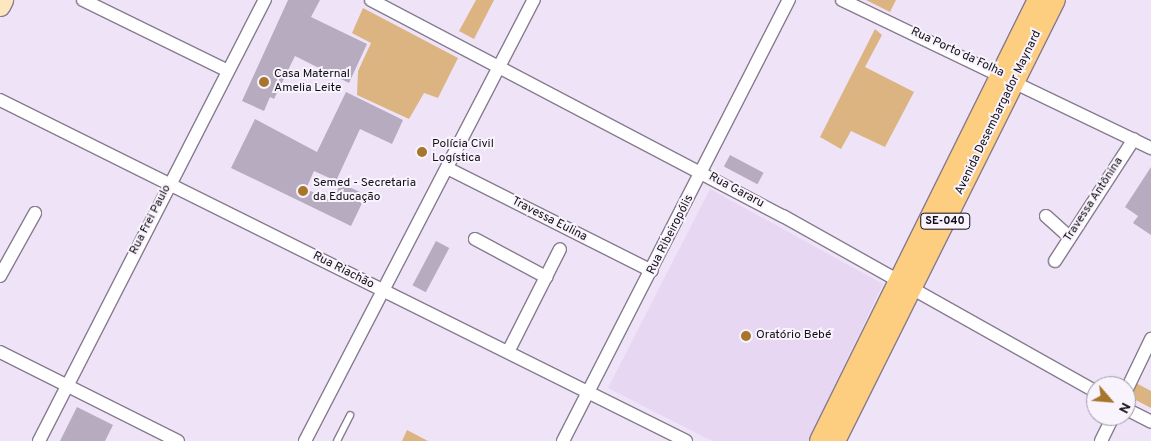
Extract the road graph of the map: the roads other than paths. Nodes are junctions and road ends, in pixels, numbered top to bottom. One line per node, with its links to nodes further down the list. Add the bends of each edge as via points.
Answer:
1 (3, 0): 10 (main road)
2 (83, 0): 13 (street)
3 (265, 0): 13 (street, Rua Frei Paulo)
4 (371, 0): 11 (street, Rua Gararu)
5 (534, 0): 12 (street)
6 (789, 0): 19 (street, Rua Ribeiropólis)
7 (842, 0): 14 (street, Rua Porto da Folha)
8 (1038, 0): 14 (main road, Avenida Desembargador Maynard / SE-040)
9 (1055, 0): 14 (main road, Avenida Desembargador Maynard / SE-040)
10 (0, 6)
11 (395, 6): 12 (street, Rua Gararu)
12 (500, 68): 18 (street); 19 (street, Rua Gararu)
13 (228, 71): 20 (street, Rua Frei Paulo)
14 (1008, 78): 16 (street, Rua Porto da Folha); 30 (main road, Avenida Desembargador Maynard / SE-040)
15 (0, 100): 20 (street, Rua Riachão)
16 (1134, 139): 17 (street, Rua Porto da Folha); 23 (street, Travessa Antônina, via 1091,209)
17 (1151, 148)
18 (446, 168): 27 (street, Travessa Eulina); 31 (street)
19 (703, 173): 27 (street, Rua Ribeiropólis); 30 (street, Rua Gararu)
20 (170, 182): 31 (street, Rua Riachão); 36 (street, Rua Frei Paulo)
21 (35, 213): 28 (street)
22 (1046, 216): 23 (street)
23 (1069, 237): 26 (street, Travessa Antônina)
24 (475, 240): 29 (street)
25 (560, 249): 29 (street)
26 (1055, 261)
27 (652, 272): 38 (street, Rua Ribeiropólis)
28 (0, 276)
29 (546, 277): 34 (street)
30 (905, 285): 37 (street, Rua Gararu); 49 (main road, Avenida Desembargador Maynard / SE-040); 50 (main road, Avenida Desembargador Maynard / SE-040)
31 (381, 290): 34 (street, Rua Riachão); 45 (street)
32 (1151, 339): 35 (street)
33 (0, 352): 36 (street)
34 (508, 352): 38 (street, Rua Riachão)
35 (1133, 376)
36 (66, 386): 43 (street, Rua Frei Paulo); 44 (street)
37 (1086, 386)
38 (587, 393): 47 (street, Rua Ribeiropólis); 48 (street, Rua Riachão)
39 (1136, 414): 41 (street)
40 (350, 415): 46 (lane)
41 (1151, 422)
42 (1109, 426): 51 (street)
43 (38, 441)
44 (178, 441)
45 (304, 441)
46 (337, 441)
47 (563, 441)
48 (686, 441)
49 (820, 441)
50 (835, 441)
51 (1101, 441)

